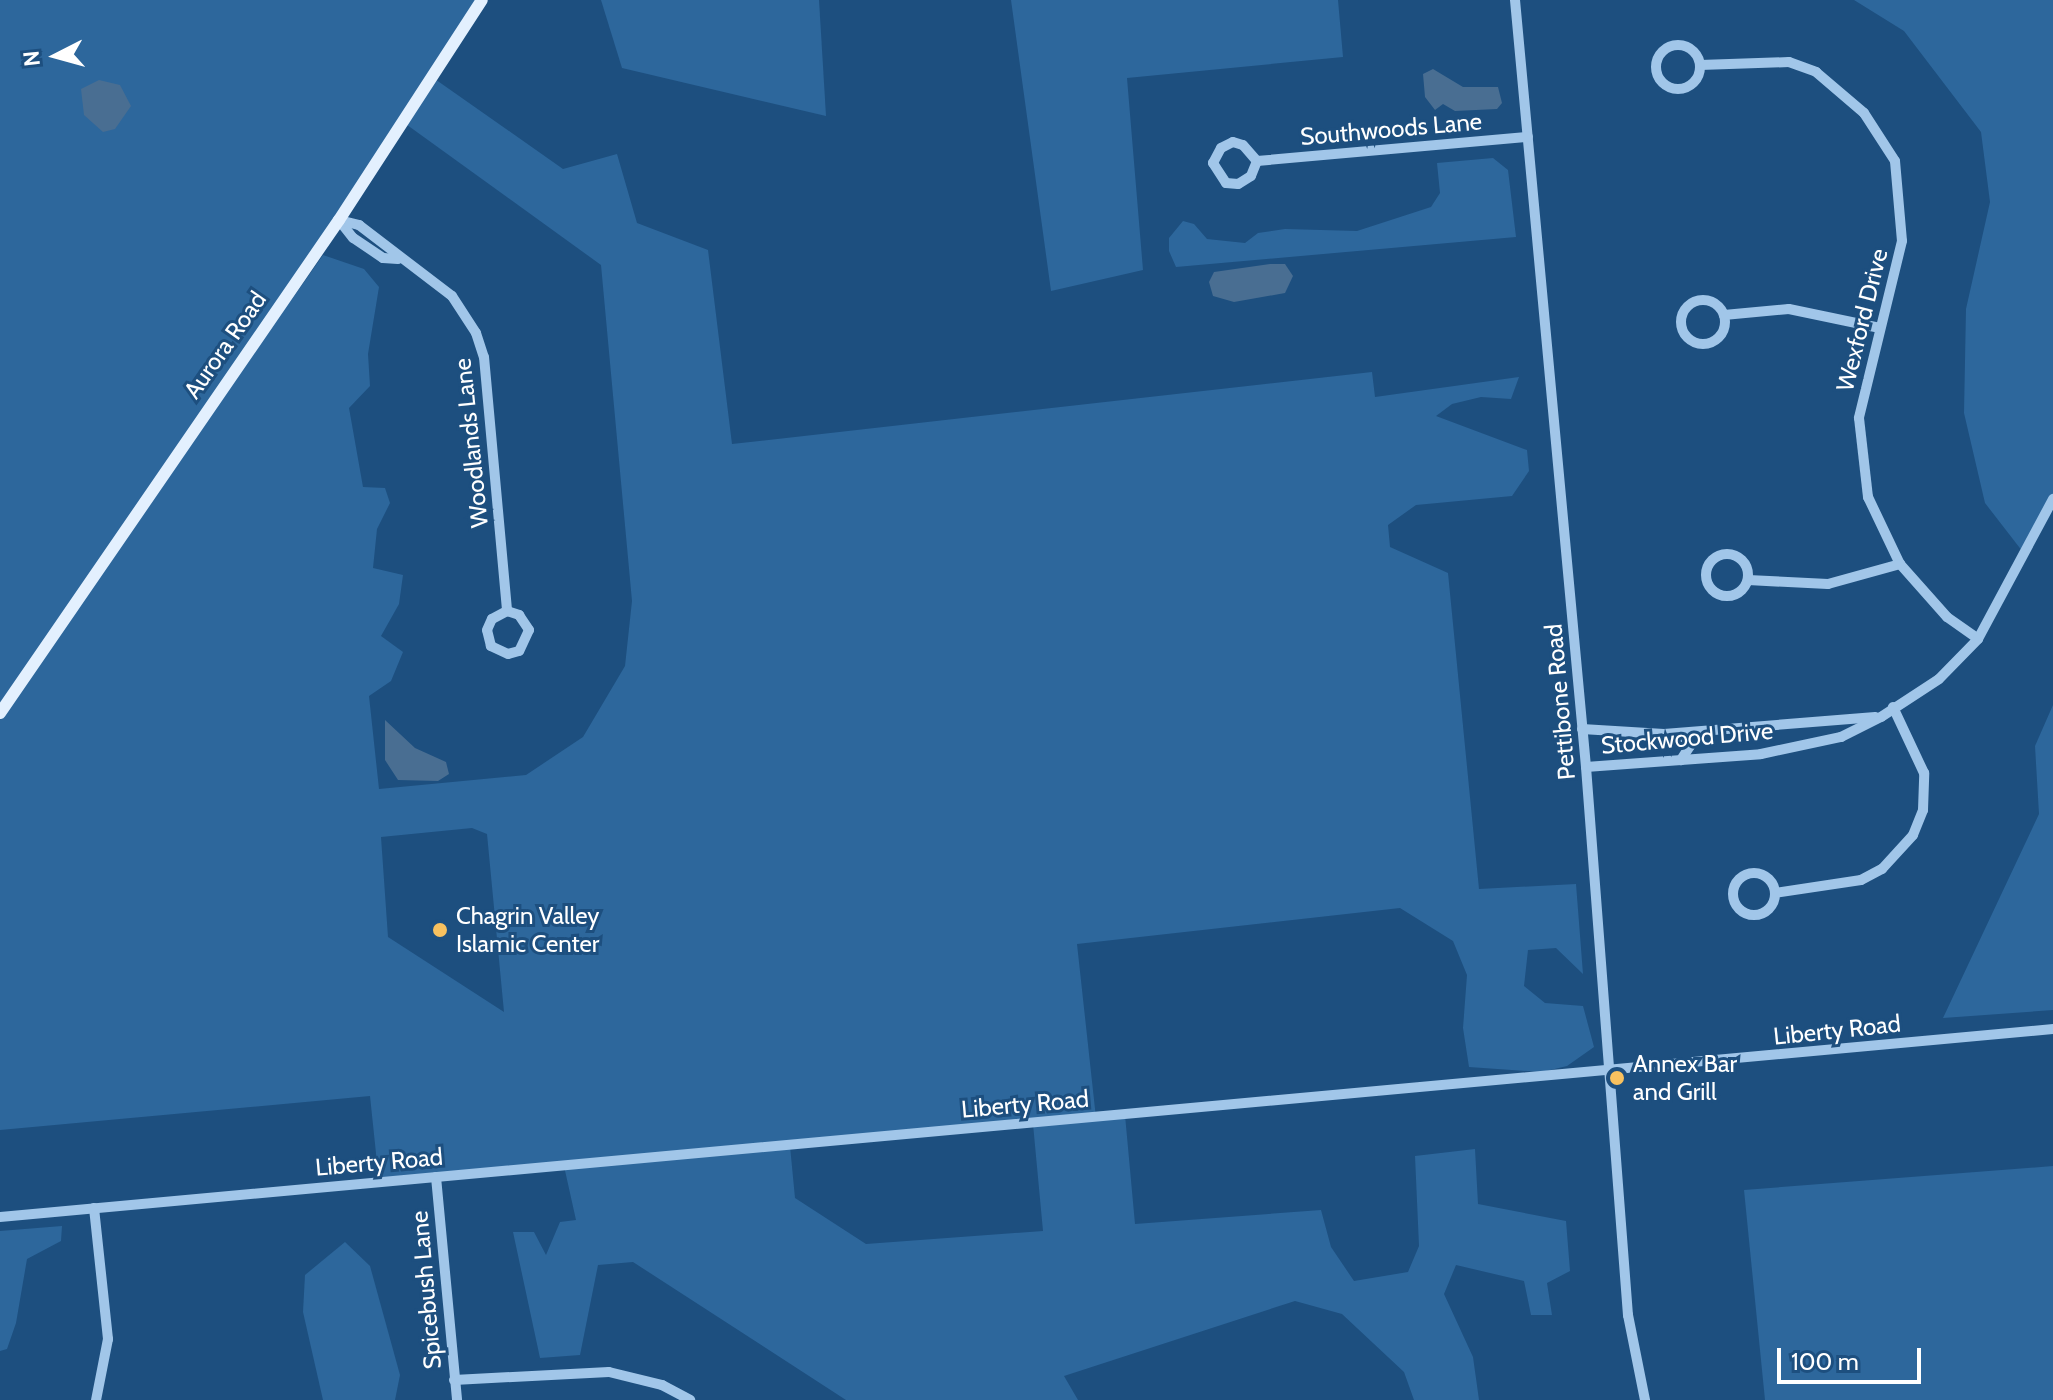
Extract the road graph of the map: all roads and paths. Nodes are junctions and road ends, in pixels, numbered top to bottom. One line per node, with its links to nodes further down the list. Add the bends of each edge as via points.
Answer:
1 (482, 0): 6 (main road, Aurora Road)
2 (1515, 0): 4 (street, Pettibone Road)
3 (1700, 65): 3 (street, via 1691,84 1677,89 1659,78 1656,64 1662,51 1675,45 1694,52); 8 (street, Wexford Drive, via 1789,62 1816,72 1848,95 1881,133 1895,161 1902,241)
4 (1528, 137): 5 (street, Southwoods Lane); 17 (street, Pettibone Road)
5 (1257, 161): 5 (street, via 1251,176 1238,184 1226,183 1213,163 1221,148 1233,142)
6 (339, 220): 12 (street, Woodlands Lane, via 359,225 467,312 484,357); 15 (main road, Aurora Road)
7 (1724, 315): 7 (street, via 1724,329 1708,343 1688,338 1681,325 1684,311 1695,302 1709,301); 8 (street, via 1801,310)
8 (1880, 328): 10 (street, Wexford Drive, via 1859,418 1868,497)
9 (2053, 499): 13 (street, Stockwood Drive)
10 (1900, 564): 11 (street, via 1828,584); 13 (street, Wexford Drive, via 1947,617)
11 (1748, 580): 11 (street, via 1741,592 1720,595 1709,586 1707,572 1713,560 1732,555 1747,567)
12 (507, 611): 12 (street, Woodlands Lane, via 519,615 529,630 519,651 508,654 491,646 487,630 492,619)
13 (1978, 639): 14 (street, Stockwood Drive, via 1939,679)
14 (1893, 707): 16 (street, Stockwood Drive); 21 (street, via 1912,738 1924,773 1923,810 1913,835 1882,869 1861,880)
15 (0, 713)
16 (1881, 717): 18 (street, Stockwood Drive); 19 (street, Stockwood Drive, via 1841,737 1774,752)
17 (1582, 729): 18 (street, Stockwood Drive); 20 (street, Pettibone Road)
18 (1679, 733): 19 (street, via 1690,746)
19 (1681, 760): 20 (street, Stockwood Drive)
20 (1586, 767): 23 (street, Pettibone Road)
21 (1775, 893): 21 (street, via 1765,876 1752,873 1740,878 1734,897 1740,909 1760,914 1771,906)
22 (2053, 1029): 23 (street, Liberty Road)
23 (1609, 1072): 24 (street, Liberty Road); 31 (street, Pettibone Road, via 1628,1315)
24 (436, 1177): 25 (street, Liberty Road); 27 (street, Spicebush Lane)
25 (94, 1208): 26 (street, Liberty Road); 28 (street, via 108,1339)
26 (0, 1217)
27 (454, 1380): 29 (street, Spicebush Lane); 30 (street, via 609,1372 662,1385)
28 (96, 1400)
29 (457, 1400)
30 (690, 1400)
31 (1645, 1400)

